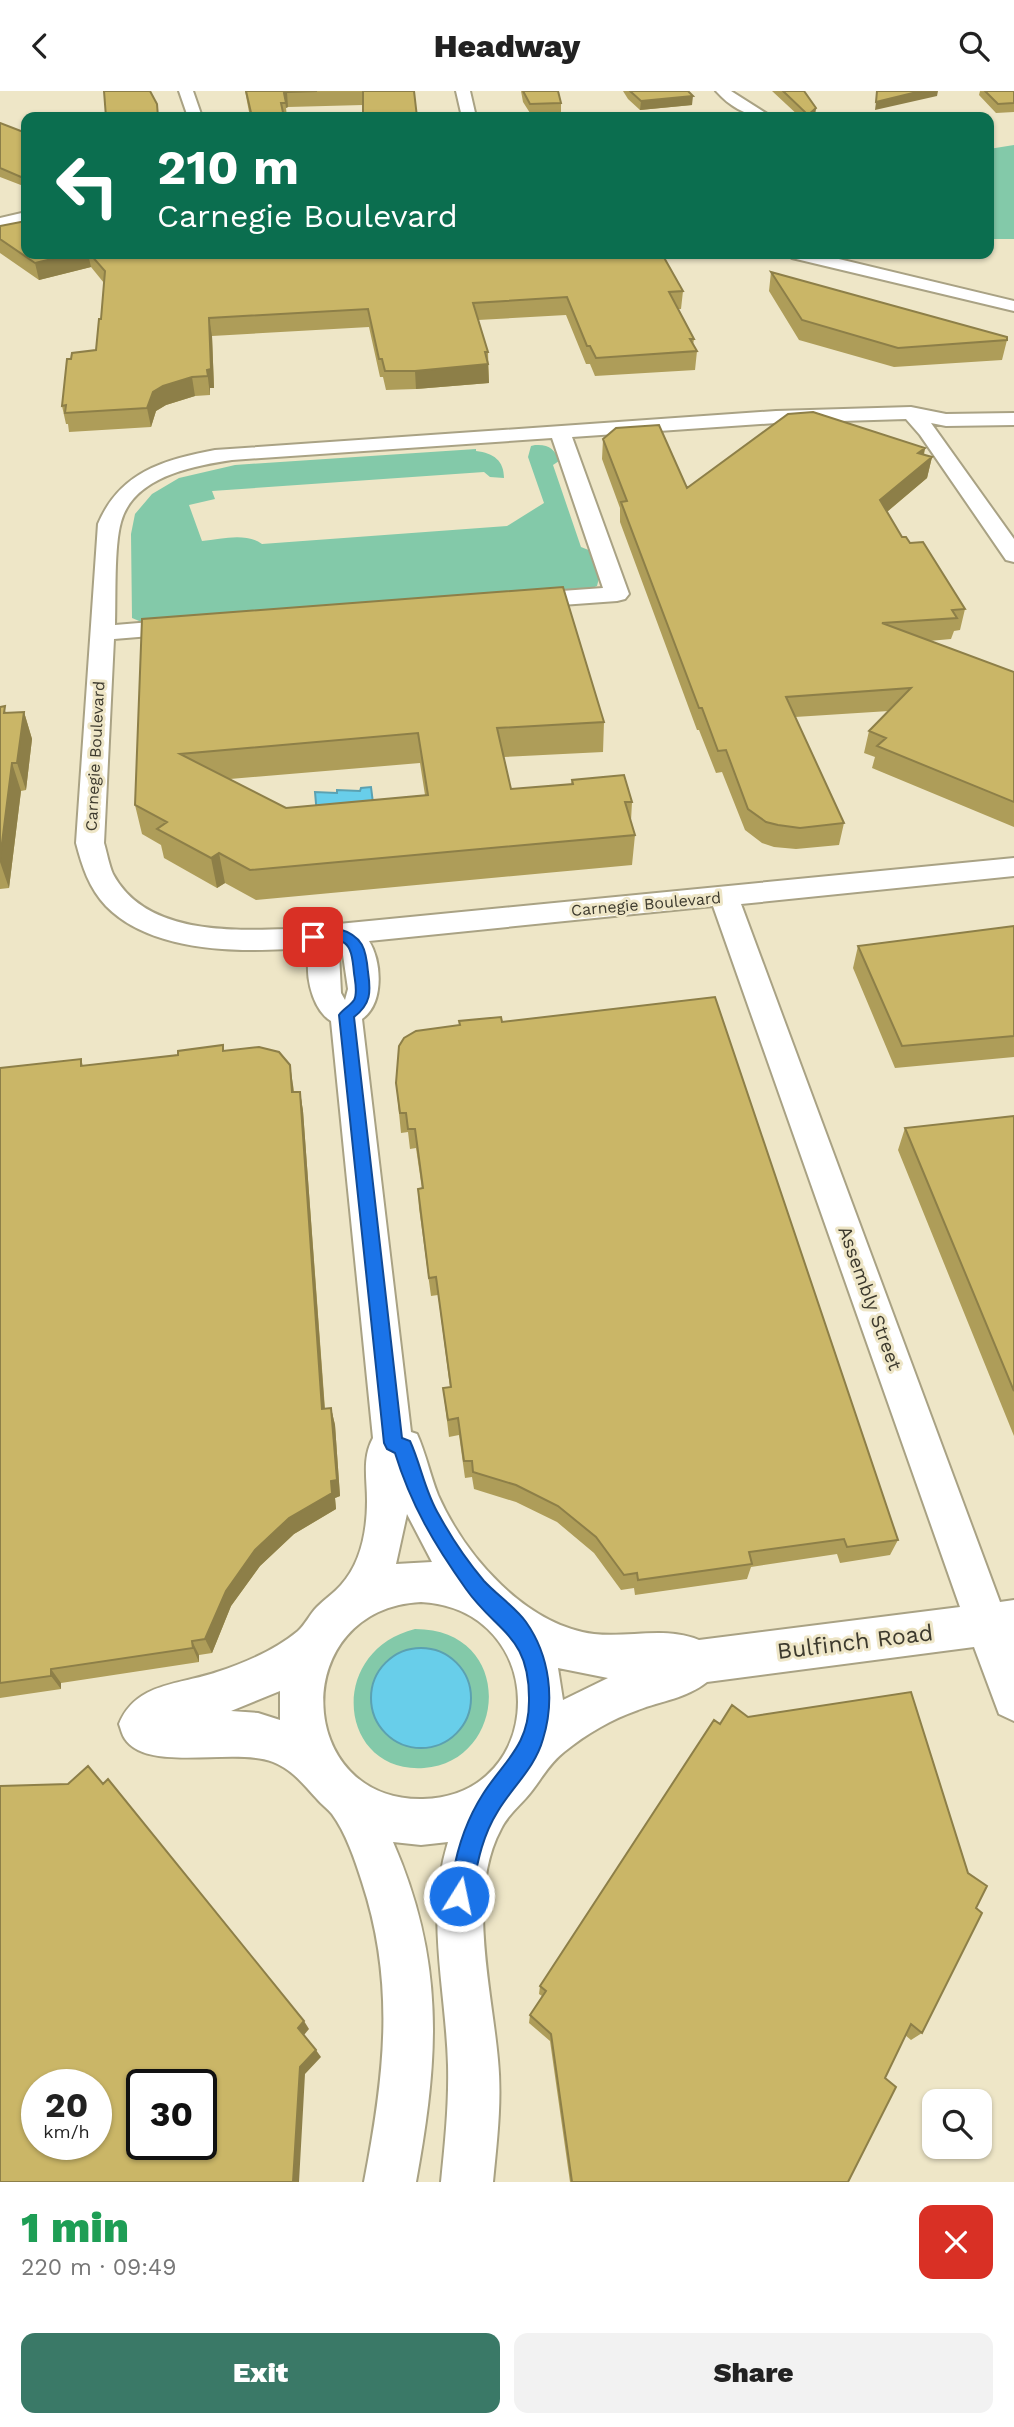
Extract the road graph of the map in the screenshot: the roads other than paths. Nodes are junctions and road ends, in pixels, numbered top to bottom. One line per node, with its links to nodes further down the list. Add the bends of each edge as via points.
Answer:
1 (186, 91): 4 (street)
2 (463, 91): 5 (street)
3 (723, 91): 6 (street)
4 (193, 112)
5 (469, 112)
6 (754, 112)
7 (0, 207): 8 (street)
8 (21, 217)
9 (21, 218): 10 (street)
10 (0, 223)
11 (820, 259): 12 (street)
12 (968, 293): 13 (street); 14 (street)
13 (1014, 299)
14 (1014, 306)
15 (1014, 403): 16 (street, Carnegie Boulevard, via 938,405)
16 (911, 413): 17 (street, Carnegie Boulevard, via 946,420); 18 (street, Carnegie Boulevard); 19 (street)
17 (1014, 419)
18 (560, 431): 20 (street, via 617,594); 22 (street, Carnegie Boulevard, via 232,454 185,463 155,475 127,493 111,517)
19 (1014, 555)
20 (494, 603)
21 (208, 625): 22 (street)
22 (102, 633): 25 (street, Carnegie Boulevard, via 90,843 95,870 104,886 138,916 191,936 240,941)
23 (1014, 867): 24 (street, Carnegie Boulevard)
24 (724, 896): 25 (street, Carnegie Boulevard); 28 (street, Assembly Street)
25 (339, 934): 26 (street, via 324,953 326,993 332,1007 346,1015)
26 (393, 1443): 27 (street, via 403,1447 432,1521 468,1576); 29 (street, via 386,1452 386,1519 378,1559 364,1590)
27 (500, 1610): 29 (street, via 457,1585 420,1581 382,1590); 30 (street, Bulfinch Road, via 537,1638 570,1650 614,1657 678,1653); 33 (street, via 530,1651 540,1690 536,1728)
28 (1001, 1623): 30 (street, Bulfinch Road); 31 (street, Assembly Street)
29 (335, 1624): 32 (street, via 306,1676 302,1703 303,1727); 32 (street, via 303,1654 253,1680 153,1711 141,1724 159,1735 213,1731 263,1736 293,1747)
30 (696, 1663): 33 (street, Bulfinch Road, via 681,1675 634,1689 574,1719 544,1740)
31 (1014, 1699)
32 (315, 1762): 34 (street)
33 (509, 1778): 34 (street, via 465,1813 441,1821 416,1824 378,1818); 36 (street, via 486,1808 469,1848 459,1896 473,2063)
34 (350, 1802): 35 (street, via 388,1887 406,1965 408,2071)
35 (390, 2182)
36 (467, 2182)

